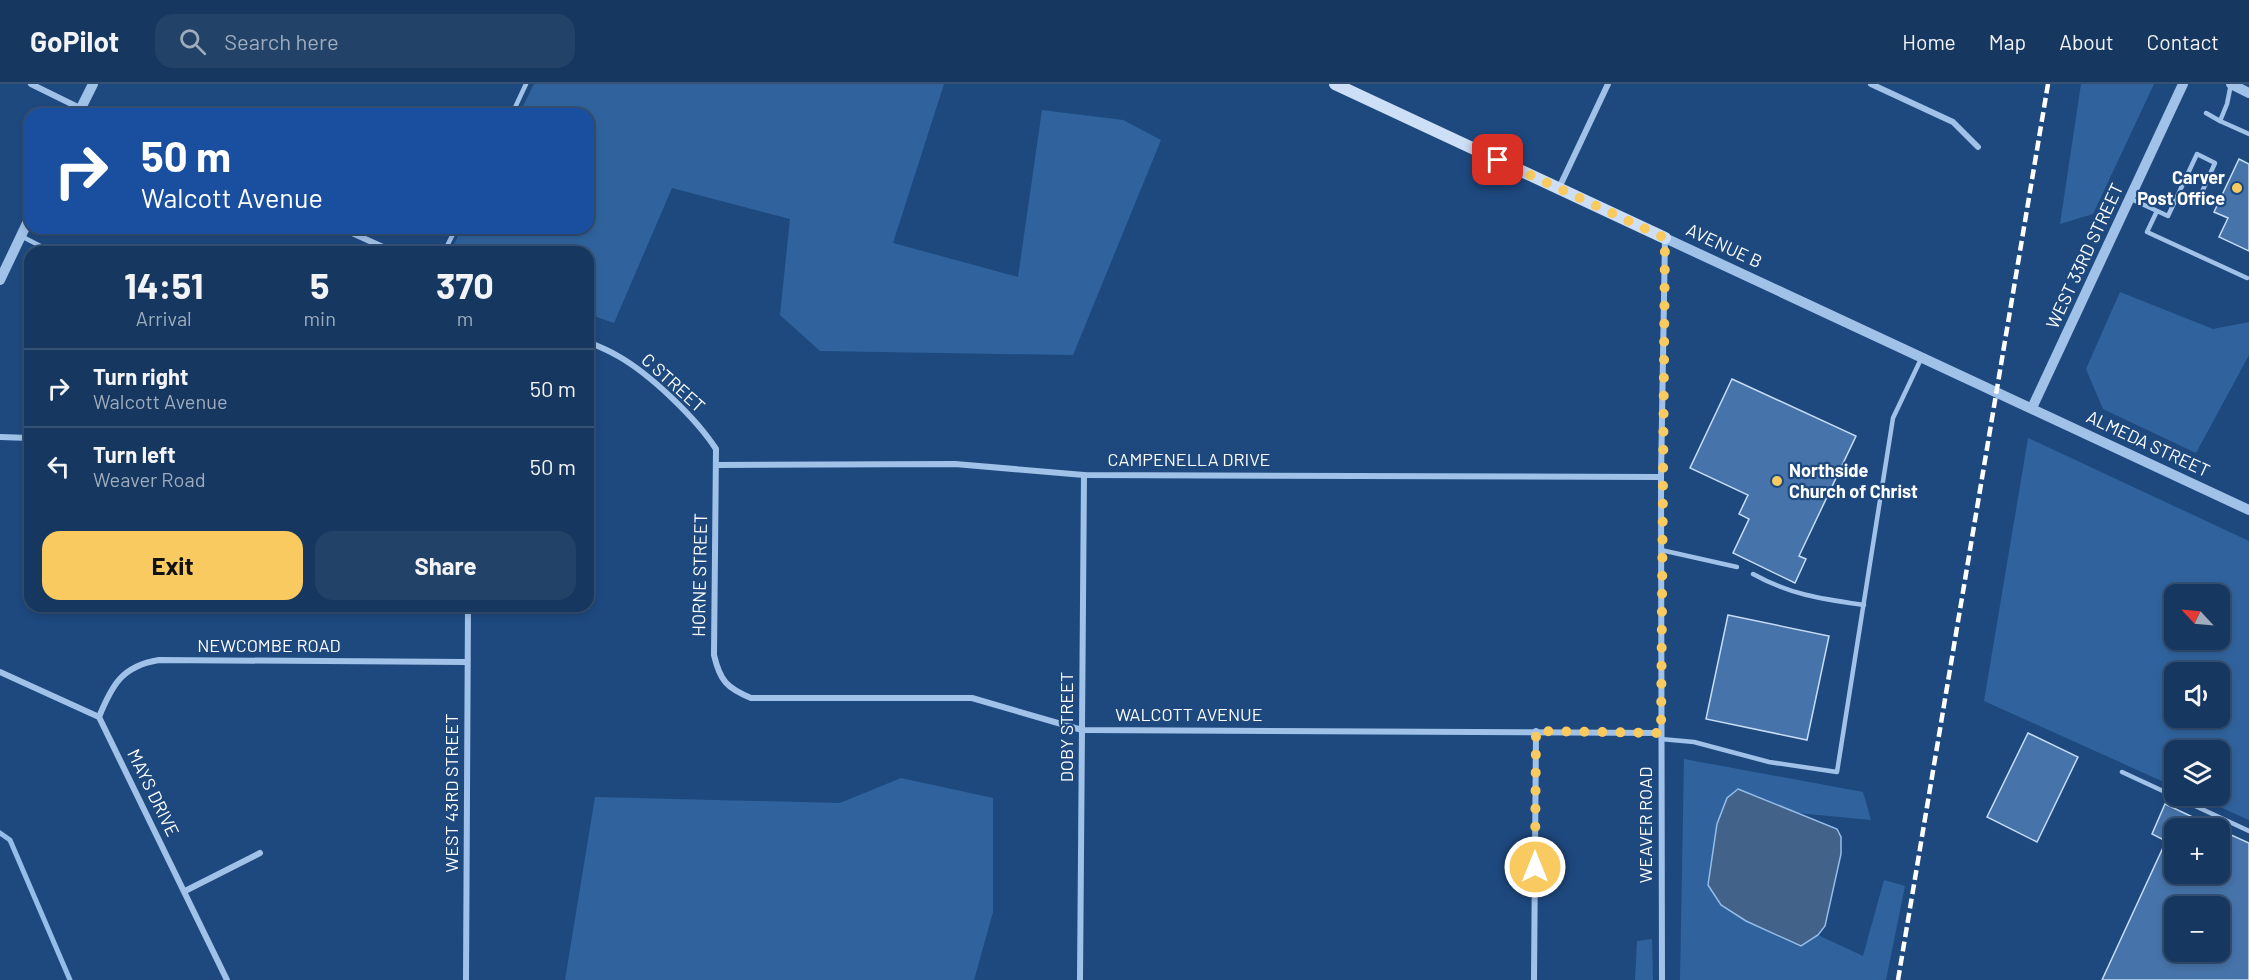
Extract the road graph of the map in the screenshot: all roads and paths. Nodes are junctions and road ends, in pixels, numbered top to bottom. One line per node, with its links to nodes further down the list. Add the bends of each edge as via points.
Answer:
1 (33, 84): 10 (street)
2 (93, 84): 11 (street)
3 (526, 84): 12 (lane)
4 (1335, 84): 17 (main road, AVENUE B)
5 (1608, 84): 17 (street)
6 (1871, 84): 16 (street, via 1953,122)
7 (2183, 84): 18 (street, WEST 33RD STREET)
8 (2231, 84): 9 (street); 14 (lane)
9 (2249, 93)
10 (75, 108)
11 (81, 108)
12 (515, 108)
13 (2206, 113): 14 (lane)
14 (2220, 121): 15 (lane)
15 (2249, 134)
16 (1978, 147)
17 (1559, 188): 24 (main road, AVENUE B)
18 (2129, 198): 20 (lane); 31 (street, WEST 33RD STREET)
19 (2197, 203): 20 (lane, via 2215,163 2197,154 2168,216)
20 (2157, 211): 27 (lane, via 2147,232)
21 (24, 230): 23 (street)
22 (354, 234): 26 (street)
23 (21, 236): 25 (lane); 28 (street)
24 (1665, 238): 30 (street, AVENUE B); 36 (street, WEAVER ROAD)
25 (40, 246)
26 (381, 246)
27 (2247, 278)
28 (0, 280)
29 (594, 345): 34 (street, C STREET, via 649,378 706,432 716,448)
30 (1921, 358): 31 (street, AVENUE B); 41 (lane, via 1893,418)
31 (2032, 408): 37 (street, ALMEDA STREET)
32 (0, 437): 33 (street)
33 (24, 438)
34 (717, 465): 35 (street, CAMPENELLA DRIVE, via 955,464); 45 (street, HORNE STREET, via 714,655)
35 (1084, 475): 36 (street, CAMPENELLA DRIVE); 47 (street, DOBY STREET)
36 (1661, 477): 38 (street, WEAVER ROAD)
37 (2249, 510)
38 (1661, 550): 39 (lane); 49 (street, WEAVER ROAD)
39 (1737, 567)
40 (1753, 574): 41 (lane, via 1806,596)
41 (1864, 605): 49 (lane, via 1837,772 1768,762)
42 (468, 612): 43 (street, WEST 43RD STREET)
43 (467, 662): 46 (street, NEWCOMBE ROAD, via 159,660 134,668 116,682); 55 (street, WEST 43RD STREET)
44 (0, 672): 46 (street)
45 (725, 684): 47 (street, WALCOTT AVENUE, via 751,698 972,699)
46 (99, 717): 53 (street, MAYS DRIVE)
47 (1082, 730): 48 (street, WALCOTT AVENUE); 56 (street, DOBY STREET)
48 (1536, 731): 49 (street, WALCOTT AVENUE); 57 (street)
49 (1661, 736): 58 (street, WEAVER ROAD)
50 (2122, 772): 51 (lane)
51 (2249, 831)
52 (260, 853): 53 (street)
53 (185, 891): 54 (street, MAYS DRIVE)
54 (227, 980)
55 (466, 980)
56 (1080, 980)
57 (1534, 980)
58 (1662, 980)

